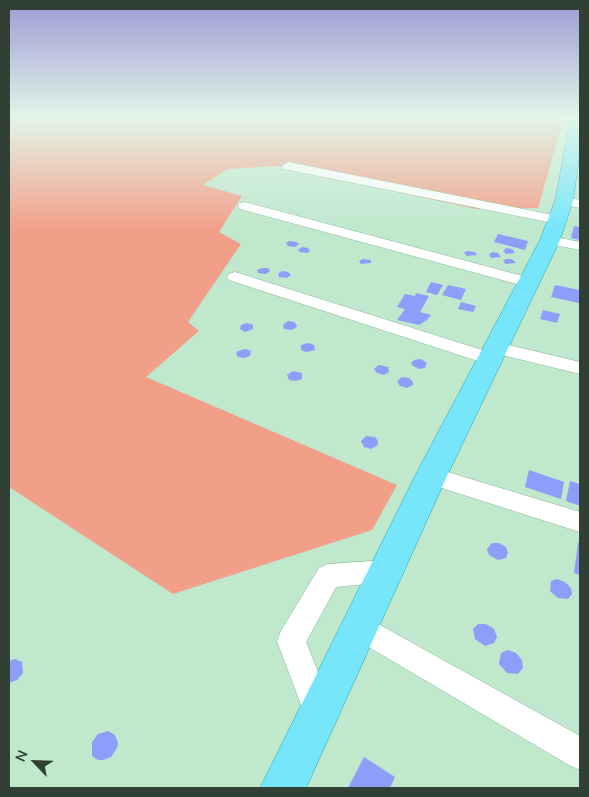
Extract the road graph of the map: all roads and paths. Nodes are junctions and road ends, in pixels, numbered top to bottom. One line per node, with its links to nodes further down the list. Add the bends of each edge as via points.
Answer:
1 (574, 155): 4 (main road)
2 (288, 166): 4 (street)
3 (245, 206): 7 (street)
4 (563, 216): 5 (street); 7 (main road)
5 (580, 246)
6 (235, 277): 8 (street)
7 (528, 282): 8 (main road)
8 (493, 354): 9 (street); 10 (main road)
9 (580, 368)
10 (431, 476): 11 (street); 12 (main road)
11 (580, 522)
12 (386, 571): 13 (main road); 14 (street, via 328,576 291,641)
13 (360, 627): 14 (main road); 15 (street)
14 (319, 712): 16 (main road)
15 (580, 754)
16 (283, 788)

